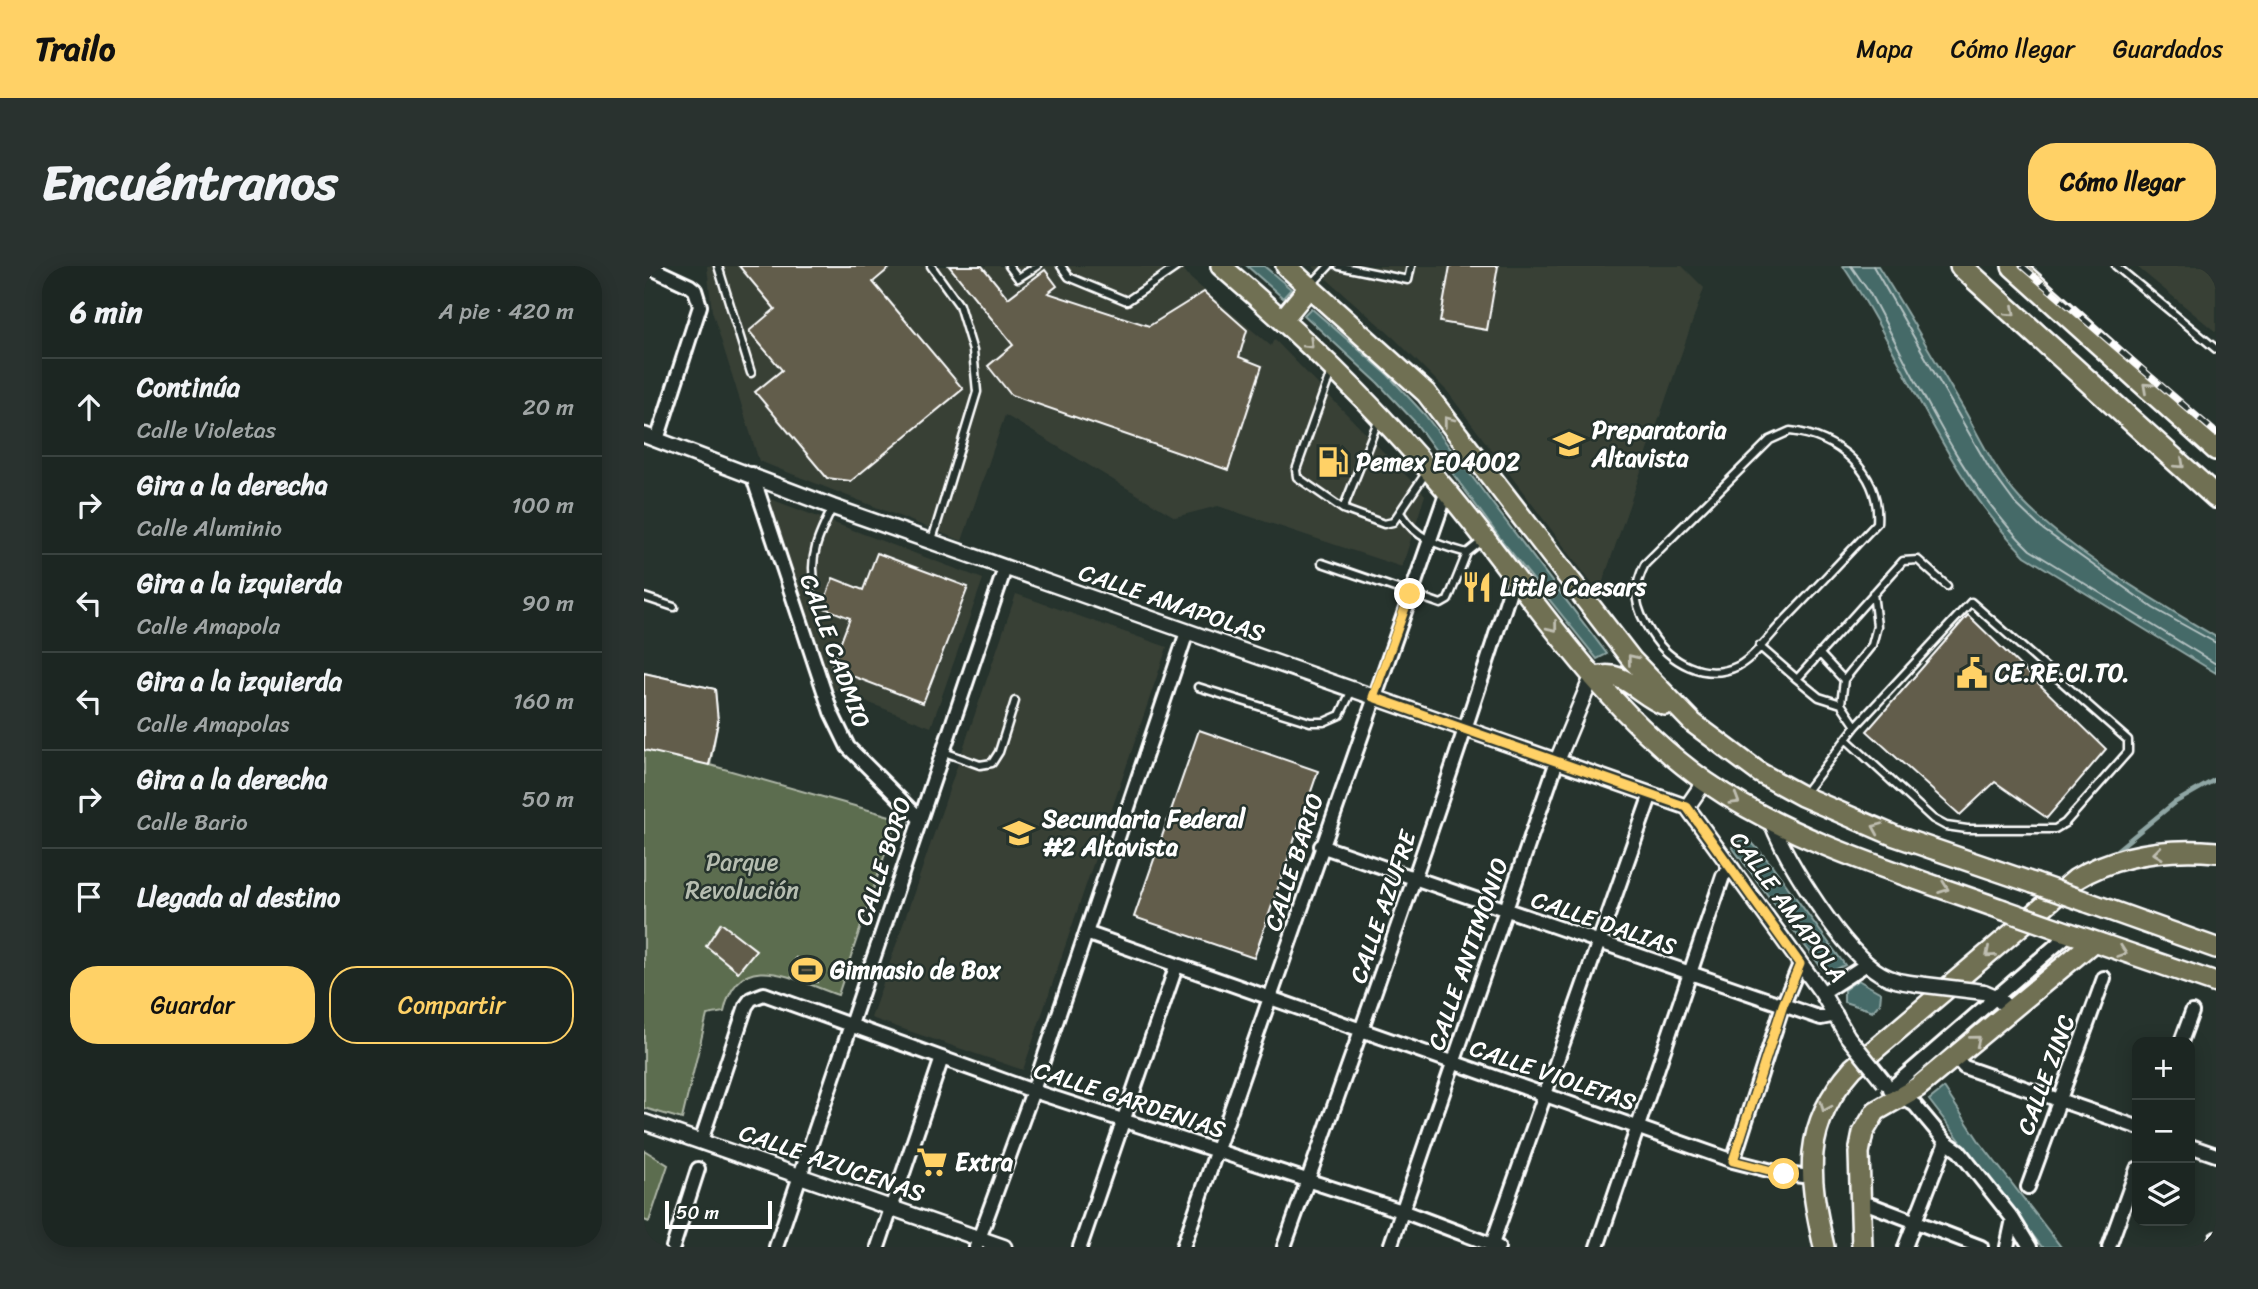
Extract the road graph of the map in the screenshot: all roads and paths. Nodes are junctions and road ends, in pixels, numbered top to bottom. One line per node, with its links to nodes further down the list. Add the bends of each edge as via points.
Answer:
1 (647, 266): 21 (street, via 695,290 700,306)
2 (718, 266): 19 (lane)
3 (931, 266): 32 (lane, via 959,305 973,351 977,392)
4 (1009, 266): 5 (lane, via 1018,278)
5 (1037, 266)
6 (1061, 266): 15 (lane, via 1069,277 1127,301)
7 (1221, 266): 16 (main road)
8 (1286, 266): 16 (main road)
9 (1329, 266): 16 (lane)
10 (1339, 266): 11 (lane, via 1408,280)
11 (1411, 266)
12 (1961, 266): 26 (highway, one-way to 26)
13 (2014, 266): 22 (highway, one-way to 13)
14 (2116, 266): 17 (lane)
15 (1175, 267)
16 (1297, 302): 18 (main road, one-way to 18); 54 (main road, one-way to 16, via 1632,660 1426,393)
17 (2216, 349)
18 (1333, 367): 20 (main road); 28 (lane, via 1296,470 1297,477)
19 (751, 373)
20 (1379, 417): 23 (main road); 28 (lane)
21 (650, 438): 24 (street, CALLE AMAPOLAS)
22 (2216, 449)
23 (1428, 470): 25 (main road); 29 (lane)
24 (752, 474): 27 (street, CALLE AMAPOLAS); 64 (street, CALLE CADMIO, via 831,712 848,747)
25 (1447, 491): 30 (main road); 31 (street, CALLE BARIO)
26 (2216, 497)
27 (833, 507): 32 (street, CALLE AMAPOLAS); 37 (lane, via 815,548)
28 (1343, 509): 29 (lane, via 1384,524)
29 (1401, 514): 31 (lane, via 1410,529)
30 (1485, 539): 33 (lane); 36 (main road)
31 (1427, 541): 33 (lane); 40 (street, CALLE BARIO)
32 (931, 542): 35 (street, CALLE AMAPOLAS)
33 (1467, 553): 40 (lane, via 1448,600 1441,604)
34 (1322, 563): 40 (lane)
35 (1005, 568): 43 (street, CALLE AMAPOLAS); 58 (street, CALLE BORO)
36 (1514, 578): 46 (main road, one-way to 46); 56 (street, CALLE AZUFRE)
37 (815, 585)
38 (1947, 586): 39 (lane, via 1910,559)
39 (1873, 593): 45 (lane); 48 (lane, via 1877,626 1872,645)
40 (1410, 594): 51 (street, CALLE BARIO)
41 (644, 597): 42 (lane)
42 (674, 607)
43 (1186, 632): 50 (street, CALLE AMAPOLAS); 72 (street)
44 (1759, 646): 44 (lane, via 1740,665 1726,670 1708,672 1686,666 1653,638 1640,616 1635,602 1637,580 1645,564 1770,440 1790,431 1812,434 1831,443 1864,471 1875,493 1877,523); 47 (lane)
45 (1819, 653): 47 (lane); 48 (lane)
46 (1594, 678): 54 (main road, via 1618,676 1661,704); 59 (street, CALLE ANTIMONIO); 60 (main road, via 1635,722)
47 (1797, 679): 53 (lane, via 1819,697)
48 (1844, 680): 53 (lane)
49 (1198, 687): 50 (lane, via 1317,722 1340,715)
50 (1352, 690): 51 (street, CALLE AMAPOLAS)
51 (1373, 697): 56 (street, CALLE AMAPOLAS); 66 (street, CALLE BARIO)
52 (1015, 701): 58 (lane, via 992,763 980,765)
53 (1841, 704): 55 (lane)
54 (1676, 707): 62 (main road, via 1732,754)
55 (1856, 726): 57 (lane); 57 (lane, via 1971,602 2129,745 2128,752 2055,829 1966,830 1933,819)
56 (1466, 730): 59 (street, CALLE AMAPOLAS); 69 (street, CALLE AZUFRE)
57 (1847, 740): 62 (lane)
58 (942, 751): 64 (street, CALLE BORO)
59 (1557, 761): 61 (street, CALLE AMAPOLAS); 70 (street, CALLE ANTIMONIO)
60 (1705, 781): 63 (street); 65 (main road, one-way to 65)
61 (1651, 794): 63 (street, CALLE AMAPOLAS); 74 (street)
62 (1802, 796): 75 (main road, one-way to 62, bridge, via 1895,836)
63 (1687, 807): 68 (street, CALLE AMAPOLA)
64 (919, 818): 89 (street, CALLE BORO)
65 (1772, 821): 71 (main road, one-way to 71, bridge, via 1818,843); 78 (street, via 1786,855)
66 (1321, 846): 69 (street, CALLE DALIAS); 84 (street, CALLE BARIO)
67 (2216, 852): 110 (main road, one-way to 110, via 2132,856 2101,864 2076,879 1853,1068 1824,1108 1817,1126)
68 (1732, 868): 76 (street, CALLE AMAPOLA); 79 (street, via 1723,876)
69 (1415, 879): 70 (street, CALLE DALIAS); 90 (street, CALLE AZUFRE)
70 (1506, 912): 74 (street, CALLE DALIAS); 94 (street, CALLE ANTIMONIO)
71 (2064, 931): 73 (main road); 83 (street)
72 (1086, 933): 77 (street, CALLE VIOLETAS); 96 (street)
73 (2093, 942): 81 (main road, one-way to 81); 86 (main road)
74 (1598, 944): 79 (street, CALLE DALIAS); 97 (street)
75 (2216, 948)
76 (1800, 964): 82 (street, CALLE AMAPOLA); 85 (street)
77 (1176, 967): 84 (street, CALLE VIOLETAS); 99 (street)
78 (1861, 968): 82 (street); 83 (street, bridge, via 1917,984)
79 (1691, 975): 85 (street, CALLE DALIAS); 102 (street)
80 (2104, 978): 98 (street, CALLE ZINC)
81 (2216, 983)
82 (1828, 989): 88 (street, CALLE AMAPOLA)
83 (1990, 995): 86 (street); 95 (street)
84 (1271, 1000): 90 (street, CALLE VIOLETAS); 106 (street, CALLE BARIO)
85 (1783, 1005): 88 (street, CALLE DALIAS, via 1821,1018); 108 (street)
86 (2011, 1011): 92 (main road, one-way to 86)
87 (2192, 1012): 91 (street)
88 (1836, 1015): 95 (street, CALLE AMAPOLA, bridge)
89 (852, 1027): 93 (street, CALLE GARDENIAS); 103 (street, CALLE GARDENIAS, via 771,995 751,999); 111 (street, CALLE BORO)
90 (1363, 1031): 94 (street, CALLE VIOLETAS); 112 (street, CALLE AZUFRE)
91 (2183, 1037)
92 (1955, 1057): 95 (main road, via 1918,1087); 98 (street, via 1964,1067)
93 (942, 1058): 96 (street, CALLE GARDENIAS); 116 (street)
94 (1455, 1064): 97 (street, CALLE VIOLETAS); 117 (street, CALLE ANTIMONIO)
95 (1891, 1089): 104 (street, via 1915,1105); 115 (main road, via 1863,1133 1858,1176)
96 (1032, 1091): 99 (street, CALLE GARDENIAS); 121 (street)
97 (1547, 1095): 102 (street, CALLE VIOLETAS); 122 (street)
98 (2058, 1100): 101 (street); 114 (street, CALLE ZINC)
99 (1123, 1120): 106 (street, CALLE GARDENIAS); 127 (street)
100 (644, 1122): 103 (street, CALLE AZUCENAS)
101 (2132, 1126)
102 (1639, 1127): 108 (street, CALLE VIOLETAS); 131 (street)
103 (701, 1141): 111 (street, CALLE AZUCENAS)
104 (1946, 1142): 118 (street, via 1959,1151); 119 (street)
105 (2195, 1148): 107 (street)
106 (1216, 1150): 112 (street, CALLE GARDENIAS); 128 (street, CALLE BARIO)
107 (2216, 1155)
108 (1733, 1161): 110 (street, CALLE VIOLETAS)
109 (698, 1170): 123 (street)
110 (1812, 1177): 132 (main road)
111 (801, 1178): 116 (street, CALLE AZUCENAS); 124 (street, CALLE BORO)
112 (1307, 1182): 117 (street, CALLE GARDENIAS); 129 (street, CALLE AZUFRE)
113 (2132, 1183): 138 (street)
114 (2028, 1187)
115 (1861, 1201): 119 (street); 133 (main road)
116 (891, 1209): 121 (street, CALLE AZUCENAS); 125 (street)
117 (1402, 1211): 122 (street, CALLE GARDENIAS); 130 (street, CALLE ANTIMONIO)
118 (2013, 1219): 136 (street); 137 (street)
119 (1914, 1220): 134 (street); 135 (street)
120 (2216, 1239): 139 (street)
121 (977, 1242): 126 (street, CALLE AZUCENAS)
122 (1494, 1246)
123 (673, 1247)
124 (776, 1247)
125 (878, 1247)
126 (1004, 1247)
127 (1080, 1247)
128 (1183, 1247)
129 (1284, 1247)
130 (1390, 1247)
131 (1597, 1247)
132 (1824, 1247)
133 (1862, 1247)
134 (1905, 1247)
135 (1981, 1247)
136 (2007, 1247)
137 (2030, 1247)
138 (2109, 1247)
139 (2213, 1247)

